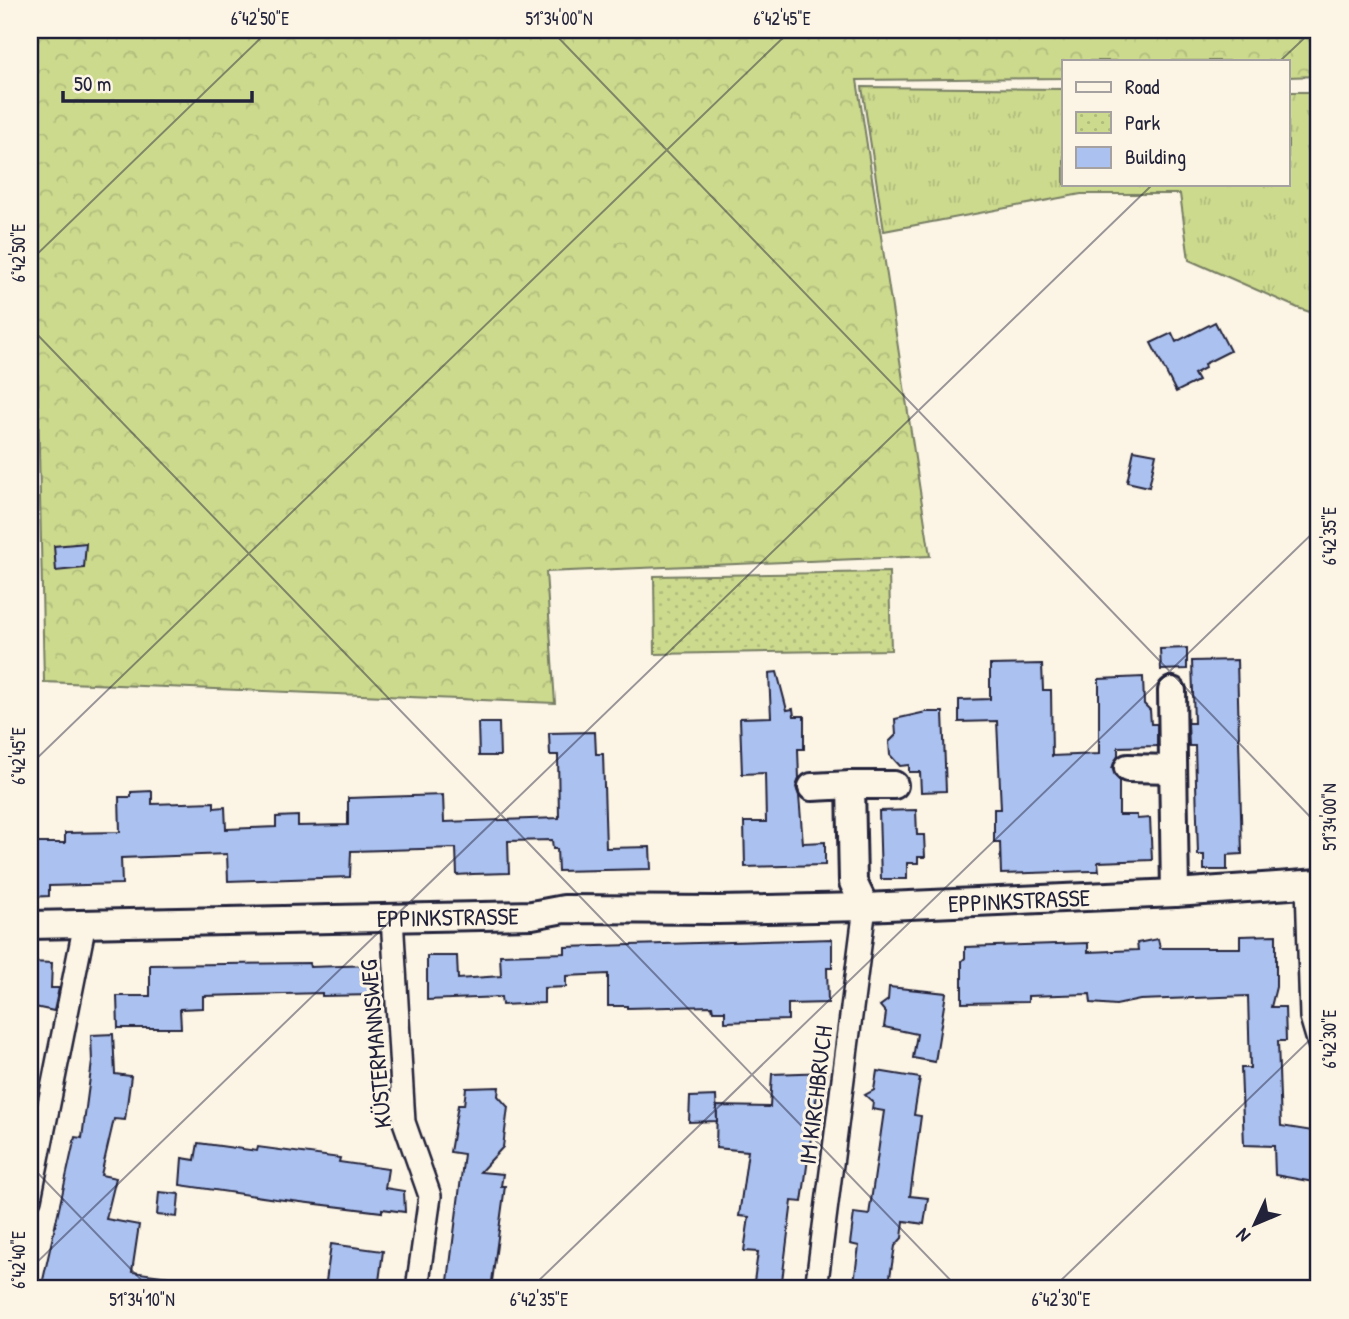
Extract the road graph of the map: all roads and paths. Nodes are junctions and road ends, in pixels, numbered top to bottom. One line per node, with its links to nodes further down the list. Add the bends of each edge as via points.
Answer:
1 (1172, 691): 3 (street)
2 (1128, 768): 3 (street)
3 (1173, 769): 8 (street)
4 (851, 785): 5 (street); 6 (street); 9 (street, via 853,882)
5 (894, 785)
6 (811, 787)
7 (1313, 884): 8 (street, EPPINKSTRASSE); 13 (street, via 1311,1017)
8 (1175, 893): 9 (street, EPPINKSTRASSE)
9 (865, 907): 10 (street, EPPINKSTRASSE, via 565,909 533,915); 16 (street, IM KIRCHBRUCH)
10 (392, 917): 11 (street, EPPINKSTRASSE); 15 (street, KÜSTERMANNSWEG, via 404,1122 430,1196)
11 (85, 923): 12 (street, EPPINKSTRASSE); 14 (street)
12 (30, 925)
13 (1319, 1044)
14 (30, 1199)
15 (417, 1289)
16 (817, 1289)

